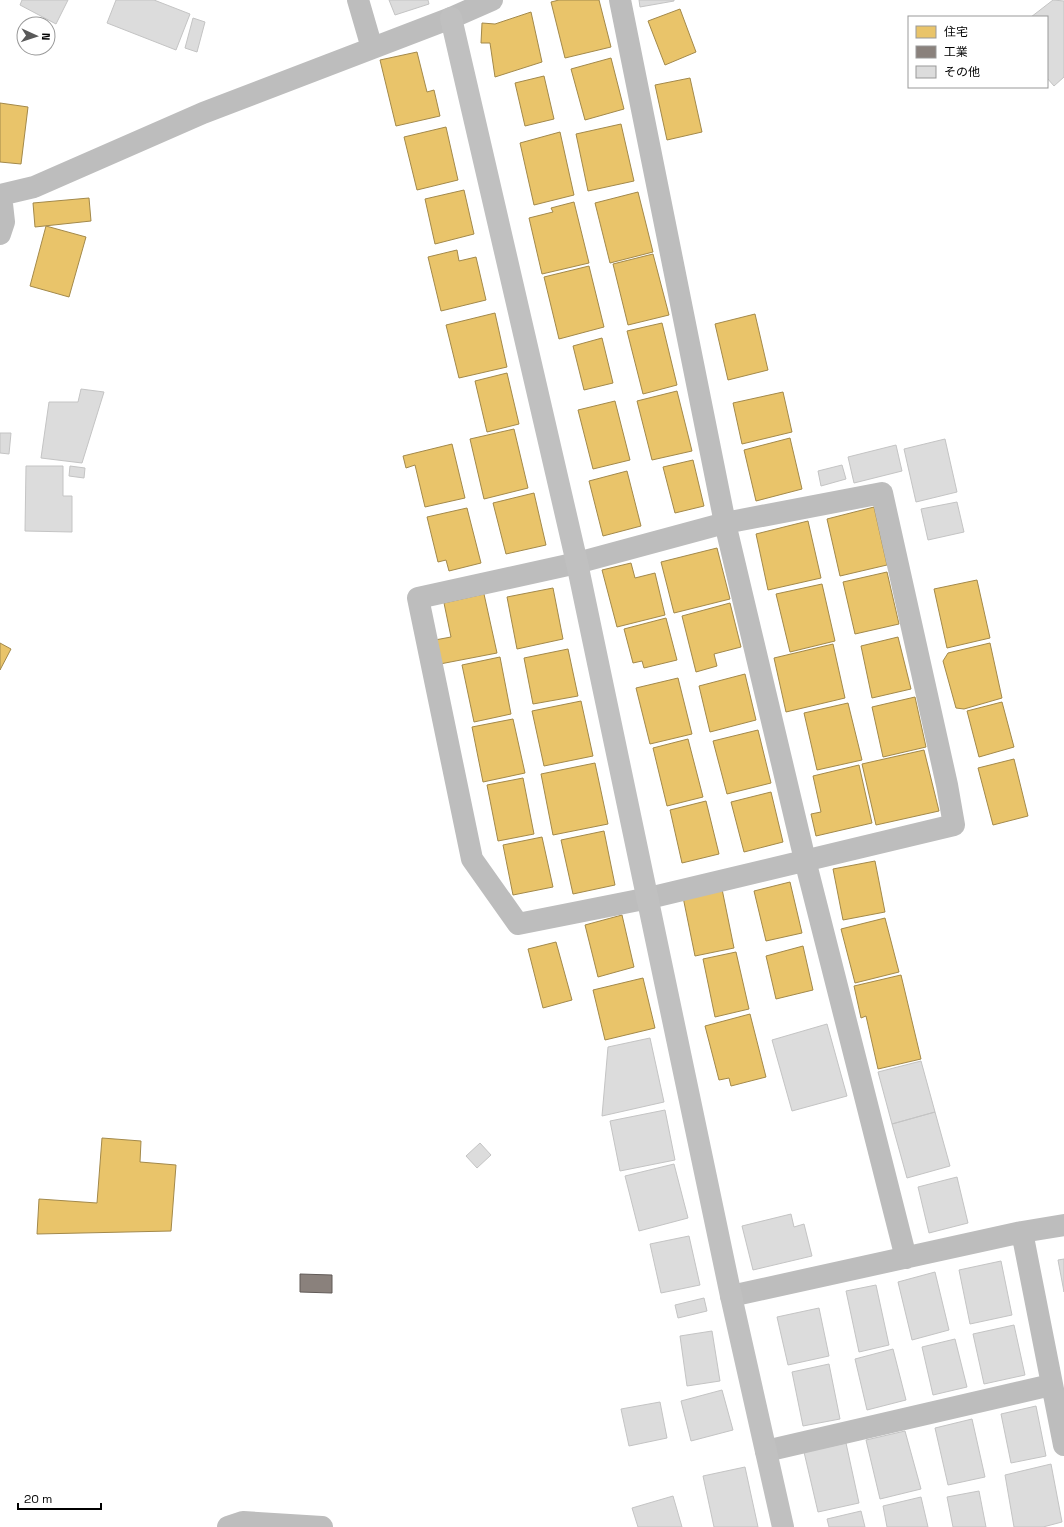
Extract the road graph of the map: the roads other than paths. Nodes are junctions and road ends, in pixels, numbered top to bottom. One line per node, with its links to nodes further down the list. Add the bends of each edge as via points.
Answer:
1 (358, 0): 5 (street)
2 (492, 0): 4 (street)
3 (620, 0): 8 (street)
4 (451, 18): 5 (street); 9 (street)
5 (372, 48): 6 (street, via 203,113 34,187)
6 (1, 195): 7 (street, via 4,222)
7 (0, 234)
8 (725, 523): 9 (street); 10 (street); 10 (street, via 882,493 954,825)
9 (577, 563): 11 (street); 11 (street, via 418,598 472,859 518,924)
10 (805, 860): 11 (street); 14 (street)
11 (649, 898): 15 (street)
12 (1064, 1226): 13 (street)
13 (1022, 1232): 14 (street); 16 (street)
14 (906, 1258): 15 (street)
15 (731, 1296): 18 (street)
16 (1052, 1385): 17 (street); 18 (street)
17 (1064, 1445)
18 (766, 1451): 21 (street)
19 (228, 1527): 20 (street, via 243,1522)
20 (322, 1527)
21 (783, 1527)

